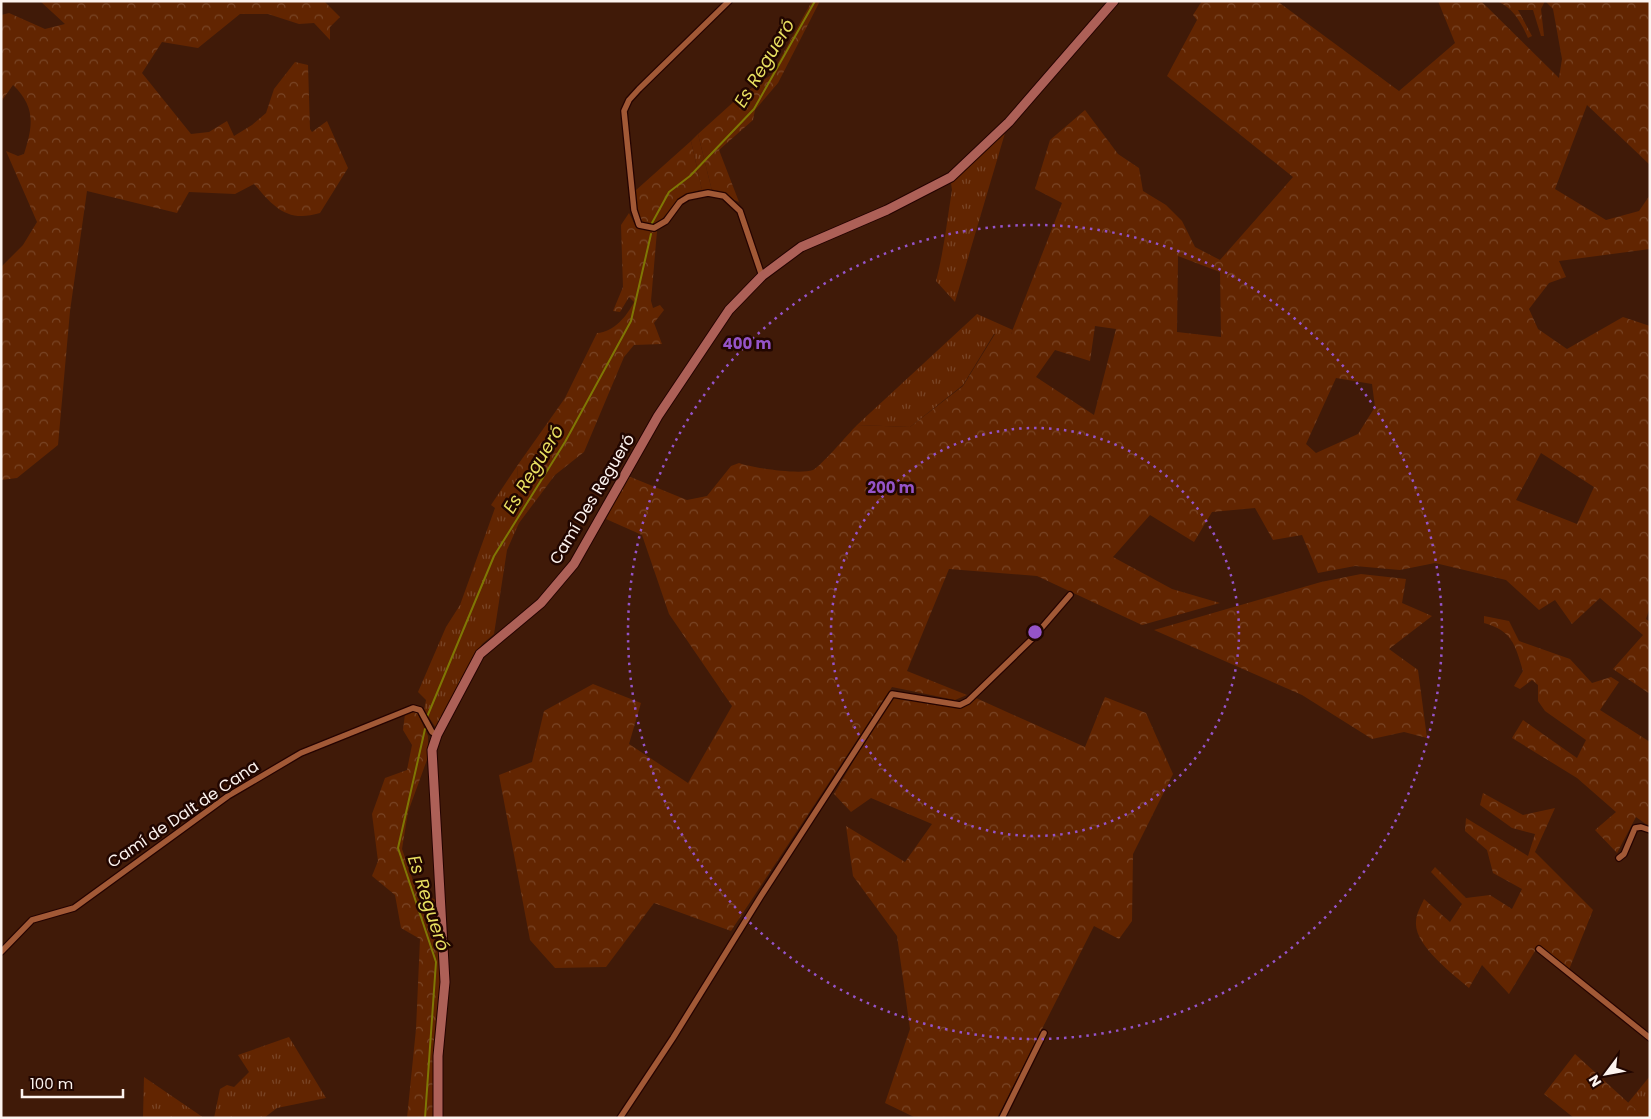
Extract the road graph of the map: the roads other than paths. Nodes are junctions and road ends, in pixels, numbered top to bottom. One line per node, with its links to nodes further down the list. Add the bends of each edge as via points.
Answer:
1 (729, 1): 3 (street, via 626,105 634,210 639,224 654,228 666,221 680,202 688,197 708,193 724,196 740,211)
2 (1114, 1): 3 (street, Camí Des Regueró, via 1009,122 951,177 887,210 801,247)
3 (762, 276): 5 (street, Camí Des Regueró, via 729,310 658,416 574,564 542,603 480,654)
4 (1070, 595): 13 (street, via 968,701 960,705 892,694)
5 (437, 735): 9 (street, Camí de Dalt de Cana, via 420,710 413,708 302,753 224,799 74,908 32,920); 12 (street, Camí Des Regueró, via 431,762 445,982 438,1056)
6 (1650, 830): 7 (street, via 1635,828 1624,854)
7 (1619, 858)
8 (1539, 949): 11 (street)
9 (1, 952)
10 (1044, 1033): 14 (street)
11 (1650, 1038)
12 (438, 1118)
13 (620, 1118)
14 (1002, 1118)

